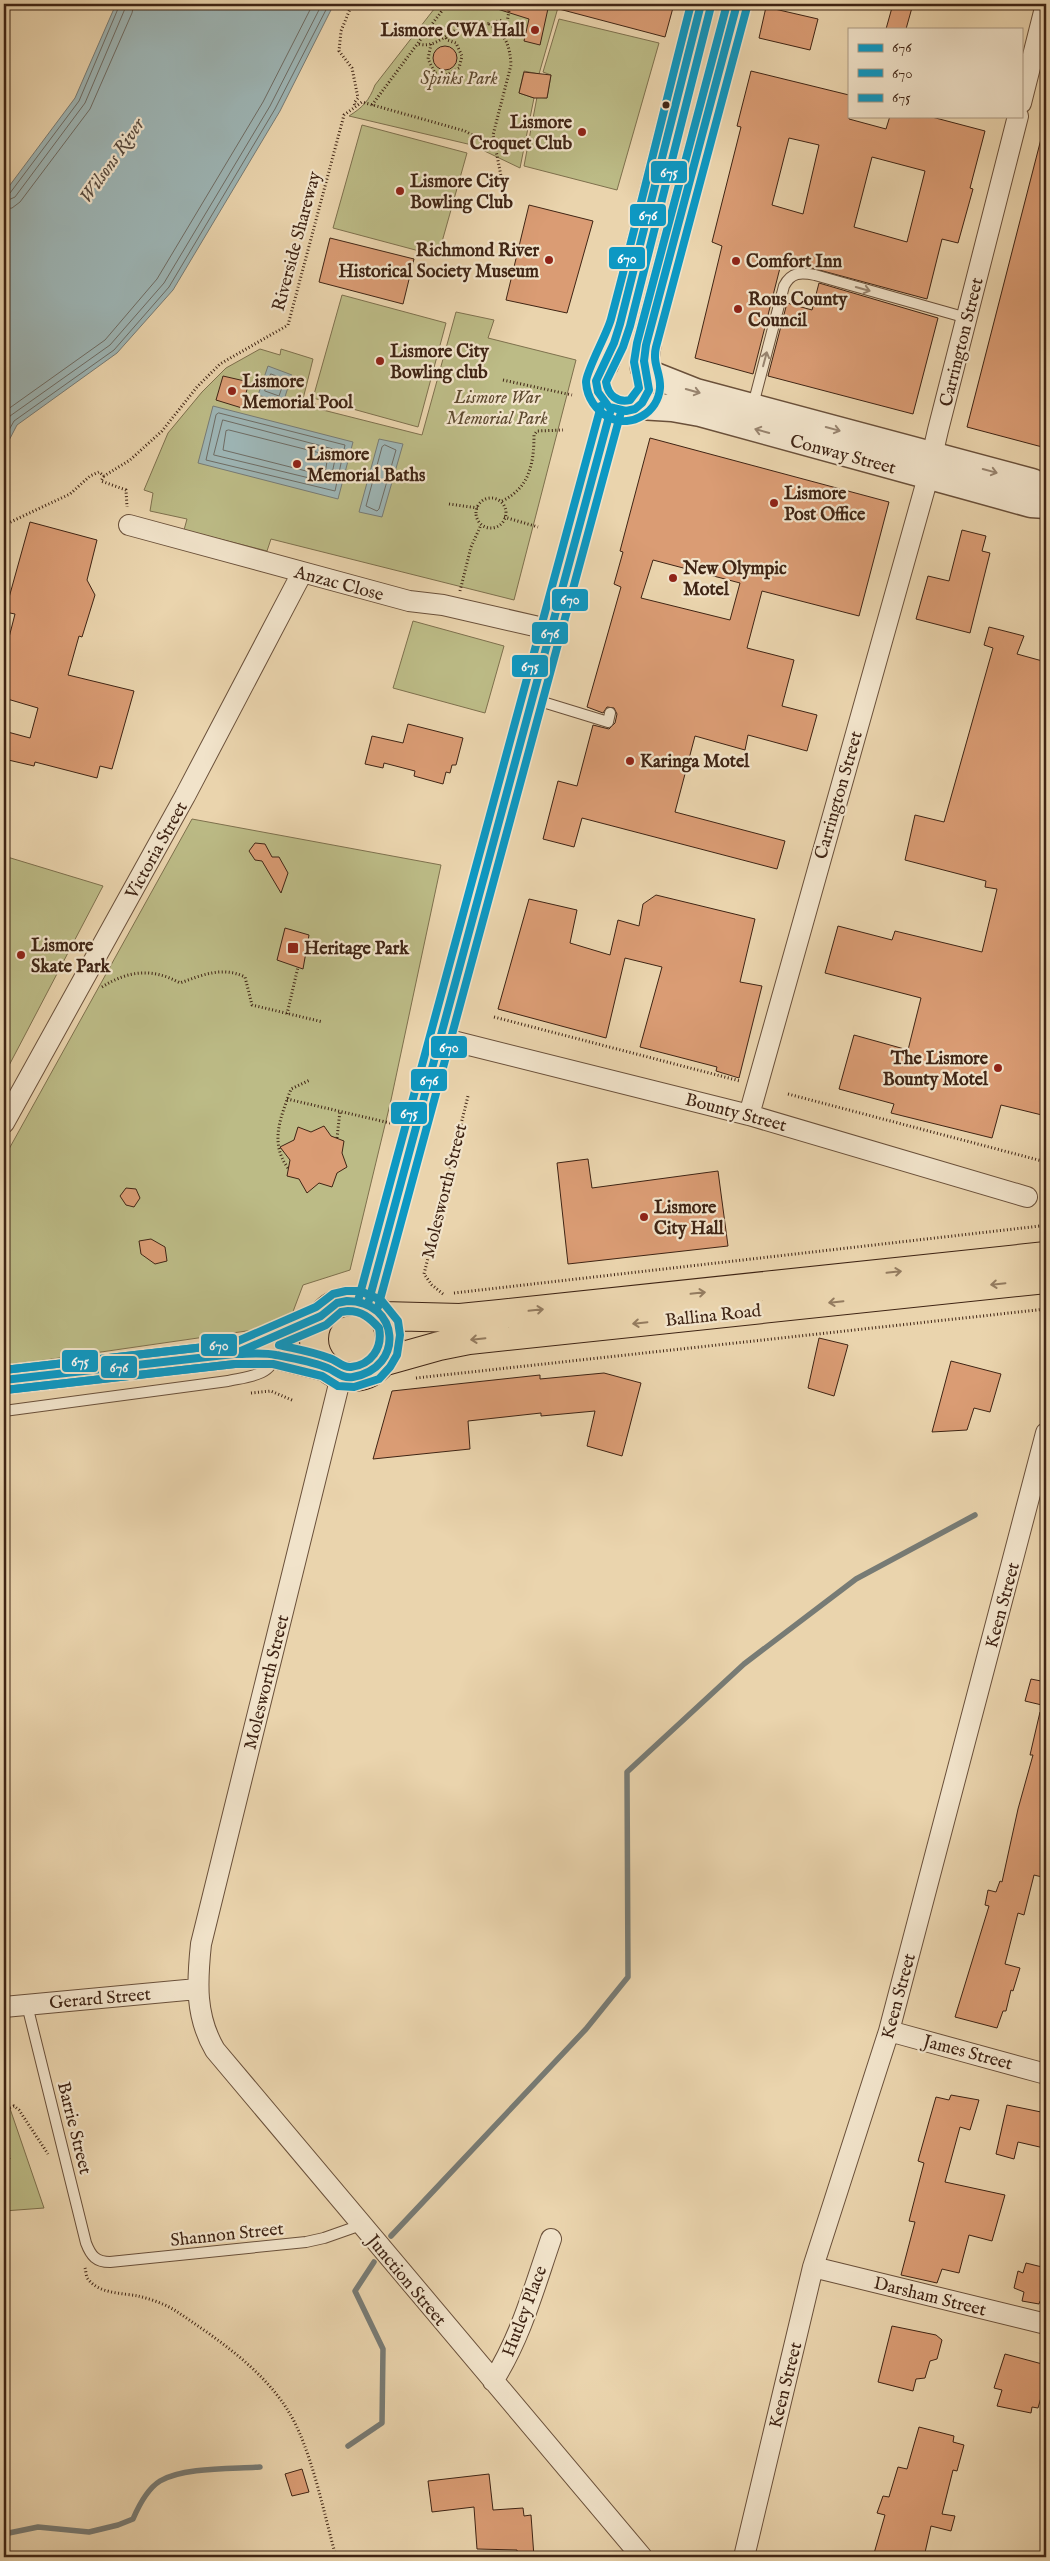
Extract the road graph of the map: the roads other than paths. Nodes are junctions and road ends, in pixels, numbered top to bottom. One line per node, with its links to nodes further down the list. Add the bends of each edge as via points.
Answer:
1 (701, 4): 8 (street, via 620,324)
2 (738, 4): 9 (street, via 648,338)
3 (1046, 4): 4 (street)
4 (1025, 74): 5 (street)
5 (1022, 96)
6 (1017, 118): 7 (street, Carrington Street)
7 (967, 318): 11 (lane, one-way to 7, via 784,286 792,275 802,272 815,275); 13 (street, Carrington Street)
8 (605, 364): 9 (street, via 622,357 635,360); 12 (street, via 597,375 596,388 601,400)
9 (646, 371): 10 (street, via 649,391); 11 (street, Conway Street, one-way to 11, via 690,390)
10 (639, 406): 12 (street, via 626,411); 13 (street, Conway Street, one-way to 10, via 700,413)
11 (752, 406): 13 (street, Conway Street, one-way to 13)
12 (611, 409): 17 (street)
13 (930, 466): 14 (street, Conway Street, via 1032,482); 21 (street, Carrington Street)
14 (1041, 499)
15 (129, 525): 16 (street, Anzac Close)
16 (302, 573): 17 (street, Anzac Close, via 409,601 444,605); 22 (street, Victoria Street, via 185,796)
17 (552, 630): 18 (street)
18 (533, 699): 19 (lane, via 608,722); 20 (street)
19 (610, 713)
20 (441, 1038): 21 (street, Bounty Street); 26 (street)
21 (749, 1115): 23 (street, Bounty Street)
22 (4, 1124)
23 (1027, 1197)
24 (1046, 1256): 26 (main road, Ballina Road, one-way to 24, via 451,1318)
25 (1046, 1279): 30 (main road, Ballina Road, one-way to 30, via 470,1340)
26 (375, 1310): 27 (main road, via 353,1301 337,1303); 30 (main road, via 390,1334 387,1354)
27 (321, 1316): 28 (main road); 31 (main road, via 314,1348)
28 (234, 1354): 29 (main road); 32 (main road)
29 (274, 1354): 31 (main road); 33 (lane, via 274,1361 268,1369 228,1381)
30 (382, 1362): 31 (main road, via 364,1375 352,1377)
31 (333, 1371): 35 (street, Molesworth Street, via 202,1944)
32 (4, 1380)
33 (4, 1411)
34 (1046, 1433): 38 (street, Keen Street)
35 (197, 1989): 36 (street, Gerard Street); 40 (street, Junction Street, via 202,2023 215,2050)
36 (27, 2005): 37 (street, Gerard Street); 42 (lane, Barrie Street, via 86,2243)
37 (4, 2007)
38 (889, 2031): 39 (street, James Street); 43 (street, Keen Street)
39 (1046, 2074)
40 (361, 2225): 42 (lane, Shannon Street, via 306,2242 110,2262); 45 (street, Junction Street)
41 (551, 2239): 45 (street, Hutley Place, via 520,2332)
42 (94, 2258)
43 (814, 2268): 44 (street, Darsham Street); 47 (street, Keen Street)
44 (1046, 2324)
45 (493, 2381): 46 (street, Junction Street)
46 (642, 2557)
47 (744, 2557)

